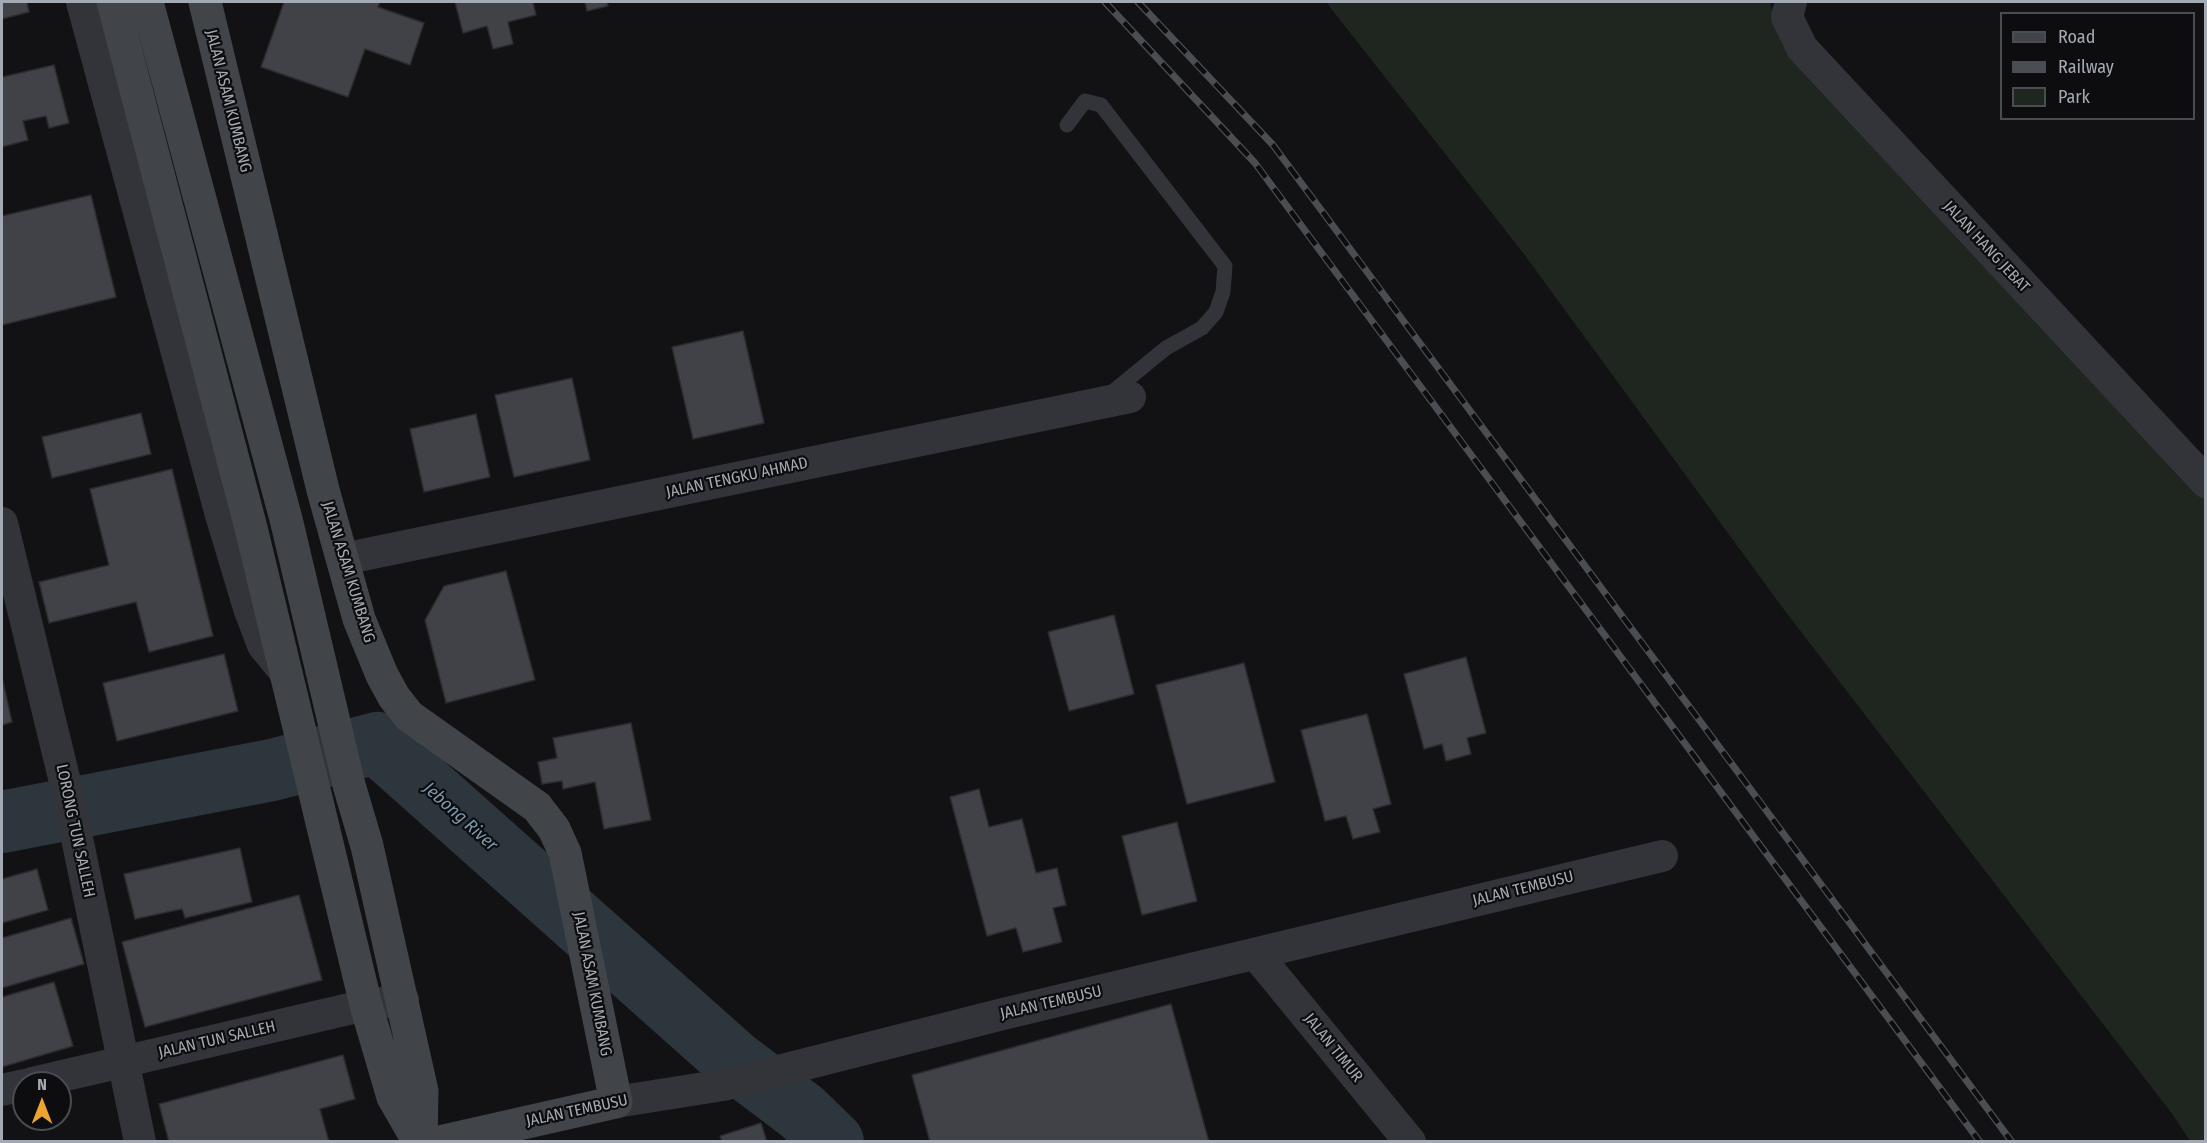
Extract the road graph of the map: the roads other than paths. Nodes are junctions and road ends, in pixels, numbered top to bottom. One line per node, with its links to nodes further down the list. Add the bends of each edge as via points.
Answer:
1 (82, 2): 12 (street, via 246,598 263,645)
2 (113, 2): 12 (main road)
3 (147, 2): 15 (main road, via 286,519)
4 (205, 2): 11 (main road, JALAN ASAM KUMBANG)
5 (1791, 2): 9 (street, JALAN HANG JEBAT, via 1787,17 1802,48)
6 (1067, 125): 8 (lane, via 1085,101 1101,105 1225,266 1223,292 1216,312 1202,328 1166,348)
7 (1130, 397): 8 (street, JALAN TENGKU AHMAD)
8 (1098, 404): 11 (street, JALAN TENGKU AHMAD)
9 (2205, 482)
10 (2, 523): 17 (street, LORONG TUN SALLEH, via 67,790)
11 (343, 559): 19 (main road, JALAN ASAM KUMBANG, via 359,619 394,697 409,716 537,807 554,829 565,853)
12 (286, 673): 16 (main road)
13 (1662, 856): 14 (street, JALAN TEMBUSU)
14 (1256, 954): 19 (street, JALAN TEMBUSU, via 723,1085); 23 (street, JALAN TIMUR)
15 (403, 1000): 16 (street, JALAN TUN SALLEH); 21 (main road, via 422,1091)
16 (366, 1005): 17 (street, JALAN TUN SALLEH); 21 (main road, via 393,1097)
17 (124, 1063): 18 (street, JALAN TUN SALLEH); 20 (street, LORONG TUN SALLEH)
18 (72, 1074)
19 (616, 1102): 22 (main road, JALAN TEMBUSU)
20 (140, 1142)
21 (420, 1142)
22 (439, 1142)
23 (1410, 1142)

